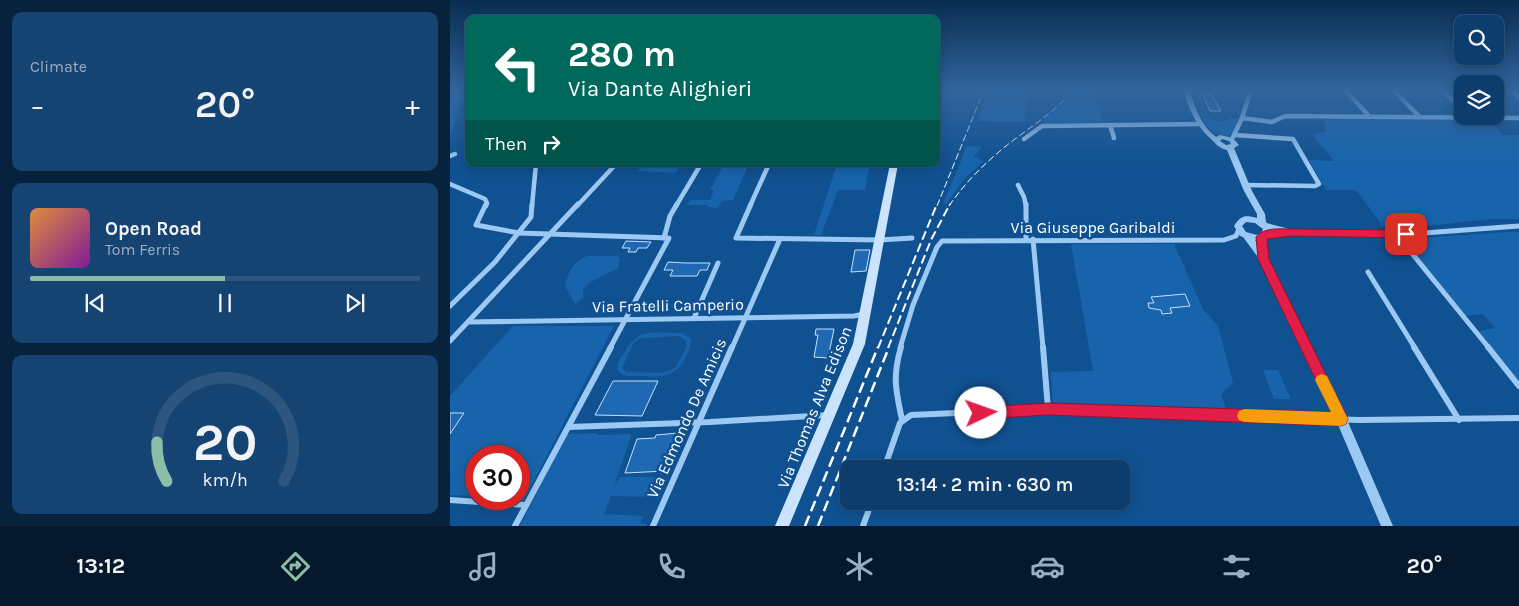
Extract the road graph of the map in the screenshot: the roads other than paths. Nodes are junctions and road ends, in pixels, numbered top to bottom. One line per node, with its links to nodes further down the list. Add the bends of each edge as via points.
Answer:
1 (1196, 115): 9 (street)
2 (1243, 115): 8 (street)
3 (1369, 116): 4 (street); 8 (street, via 1285,116 1272,122)
4 (1419, 116): 5 (street)
5 (1454, 116)
6 (1504, 117): 7 (street)
7 (1518, 117)
8 (1242, 118): 11 (street)
9 (1200, 124): 10 (street); 14 (street)
10 (1110, 125): 12 (street); 13 (street, via 1042,126)
11 (1233, 137): 14 (street); 15 (street, via 1235,145); 23 (street, via 1293,139 1319,184)
12 (1114, 138)
13 (1024, 139)
14 (1217, 140): 15 (street, via 1220,145)
15 (1230, 148): 23 (street)
16 (536, 167): 30 (street, via 531,217)
17 (613, 167): 31 (street)
18 (699, 167): 35 (street, via 670,216)
19 (769, 167): 37 (street, via 736,238)
20 (893, 167): 40 (main road, Via Thomas Alva Edison)
21 (450, 184): 30 (street, via 484,199 486,204 476,225)
22 (1018, 185): 38 (street, via 1025,200)
23 (1245, 185): 24 (street)
24 (1255, 206): 25 (street); 26 (street, via 1261,214)
25 (1250, 219): 26 (street); 28 (street, via 1241,220)
26 (1262, 224): 29 (street); 34 (street, via 1266,229)
27 (1519, 226): 32 (street)
28 (1239, 229): 33 (street); 39 (street, Via Giuseppe Garibaldi, via 1236,236 1224,240)
29 (1292, 232): 32 (street); 34 (street)
30 (519, 233): 31 (street); 44 (street)
31 (550, 234): 35 (street); 49 (street)
32 (1397, 235): 51 (street)
33 (1247, 236): 34 (street); 41 (street)
34 (1264, 236): 41 (street)
35 (667, 238): 48 (street)
36 (912, 238): 40 (street)
37 (780, 239): 40 (street); 47 (street, Via Edmondo De Amicis)
38 (1026, 239): 39 (street, Via Giuseppe Garibaldi); 56 (street, Via Giuseppe Garibaldi, via 942,241 937,246 913,305 895,367 894,382)
39 (1033, 239): 52 (street)
40 (880, 240): 45 (main road, Via Thomas Alva Edison)
41 (1264, 259): 55 (street)
42 (718, 262): 46 (street)
43 (1368, 272): 57 (street)
44 (450, 306)
45 (867, 313): 47 (street, Via Fratelli Camperio); 53 (main road, Via Thomas Alva Edison, via 856,355)
46 (694, 318): 47 (street, Via Fratelli Camperio); 48 (street, Via Fratelli Camperio)
47 (745, 318): 58 (street, Via Edmondo De Amicis)
48 (627, 320): 49 (street, Via Fratelli Camperio); 59 (street)
49 (470, 322): 50 (street)
50 (450, 341)
51 (1519, 386)
52 (1048, 409): 55 (street); 56 (street, via 911,415)
53 (831, 414): 58 (street); 68 (main road, Via Thomas Alva Edison)
54 (1519, 418): 57 (street)
55 (1341, 419): 57 (street); 70 (street)
56 (902, 420): 60 (street)
57 (1459, 420)
58 (699, 422): 59 (street); 67 (street, Via Edmondo De Amicis)
59 (569, 427): 61 (street)
60 (887, 460)
61 (530, 498)
62 (451, 503): 63 (street)
63 (465, 503)
64 (523, 510): 66 (street)
65 (869, 510): 69 (street)
66 (515, 526)
67 (653, 526)
68 (782, 526)
69 (863, 526)
70 (1387, 526)

